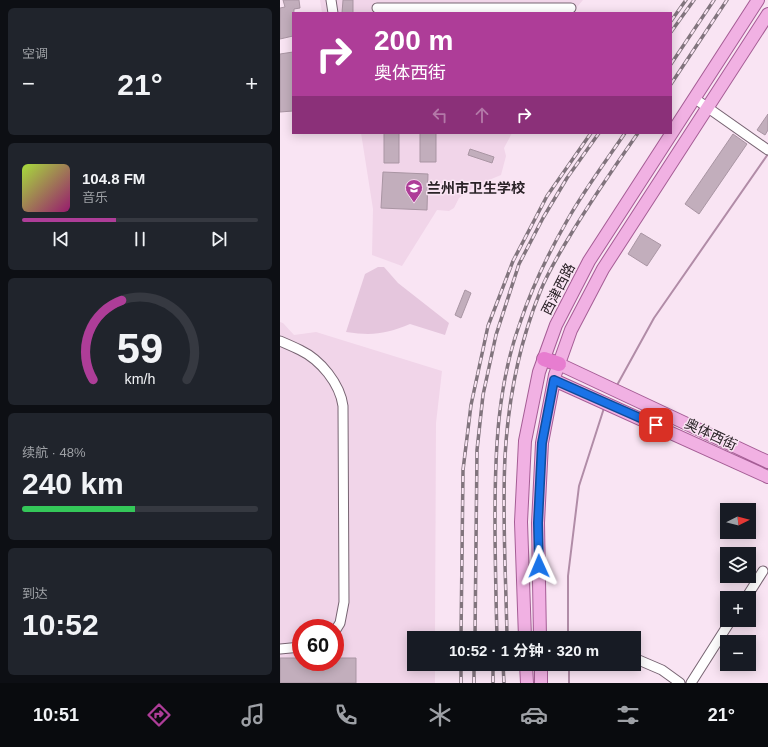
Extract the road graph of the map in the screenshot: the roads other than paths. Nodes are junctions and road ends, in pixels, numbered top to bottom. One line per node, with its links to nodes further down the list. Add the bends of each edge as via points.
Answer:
1 (331, 0): 7 (lane)
2 (758, 0): 9 (main road, 西津西路)
3 (537, 4): 5 (lane); 6 (lane)
4 (377, 8): 6 (lane)
5 (571, 8)
6 (444, 10)
7 (333, 12)
8 (768, 14): 10 (main road)
9 (694, 98): 10 (lane); 11 (main road, 西津西路)
10 (707, 107): 13 (lane); 16 (main road, via 603,269 571,330)
11 (672, 132)
12 (671, 134): 15 (main road, 西津西路, via 589,261 556,325)
13 (764, 148)
14 (280, 341): 22 (lane, via 302,351 322,367 334,380 342,397 344,602)
15 (544, 359): 16 (highway); 24 (main road, 西津西路, via 525,441 521,522)
16 (559, 364): 17 (main road); 18 (main road, 奥体西街)
17 (554, 380): 19 (main road, 奥体西街); 25 (main road, via 542,443 538,523)
18 (768, 462)
19 (768, 477)
20 (764, 571): 21 (lane)
21 (751, 591)
22 (341, 619)
23 (727, 627): 34 (lane)
24 (525, 631)
25 (540, 631)
26 (292, 648): 27 (lane)
27 (280, 650)
28 (641, 661): 33 (lane, via 662,670)
29 (526, 671): 31 (main road)
30 (541, 671): 32 (main road)
31 (526, 683)
32 (541, 683)
33 (680, 683)
34 (691, 683)

